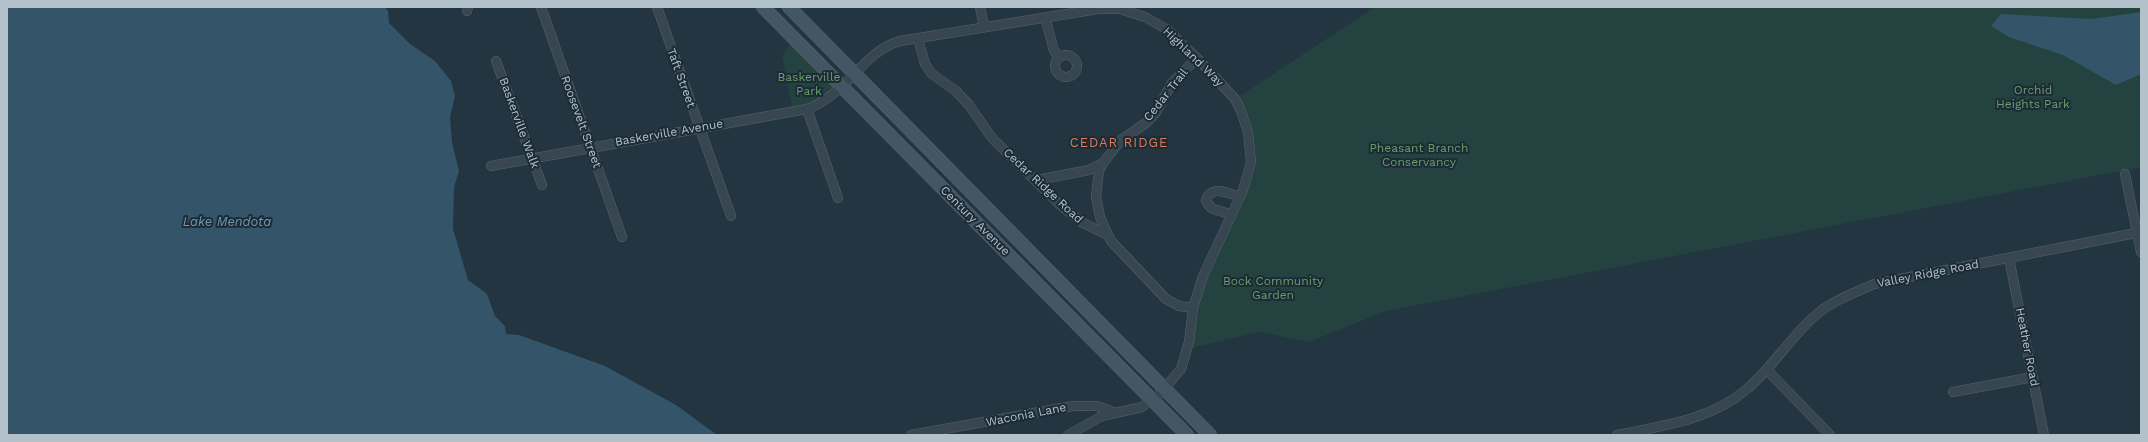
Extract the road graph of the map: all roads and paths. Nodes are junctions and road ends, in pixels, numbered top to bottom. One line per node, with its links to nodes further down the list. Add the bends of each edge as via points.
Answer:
1 (541, 7): 18 (street, Roosevelt Street)
2 (656, 7): 17 (street, Taft Street)
3 (763, 7): 15 (main road, Century Avenue)
4 (789, 7): 14 (main road, Century Avenue)
5 (980, 7): 9 (street)
6 (1112, 8): 7 (street, Highland Way); 8 (street, Highland Way)
7 (1127, 9): 12 (street, Highland Way, via 1159,24)
8 (1045, 17): 9 (street, Highland Way); 11 (street, via 1054,51)
9 (984, 27): 10 (street, Highland Way)
10 (918, 39): 14 (street, Highland Way, via 886,46); 23 (street, Cedar Ridge Road, via 925,64 932,74 956,91 992,138)
11 (1059, 57)
12 (1197, 58): 20 (street, Cedar Trail, via 1172,84 1155,114 1121,140); 25 (street, Highland Way, via 1235,99 1245,122 1251,148 1247,178)
13 (496, 61): 19 (street, Baskerville Walk)
14 (856, 74): 15 (street, Highland Way); 37 (main road, Century Avenue)
15 (842, 87): 16 (street, Baskerville Avenue, via 823,102); 39 (main road, Century Avenue)
16 (807, 109): 17 (street, Baskerville Avenue); 26 (street)
17 (699, 127): 18 (street, Baskerville Avenue); 28 (street, Taft Street)
18 (590, 146): 19 (street, Baskerville Avenue); 31 (street, Roosevelt Street)
19 (532, 158): 21 (street, Baskerville Avenue); 24 (street, Baskerville Walk)
20 (1103, 162): 23 (street, via 1089,170); 30 (street, Cedar Trail, via 1099,171 1096,196 1100,217)
21 (491, 166)
22 (2125, 174): 29 (street)
23 (1037, 180): 30 (street, Cedar Ridge Road, via 1083,224)
24 (542, 185)
25 (1240, 197): 27 (street, Highland Way); 27 (street, via 1218,191 1207,197 1206,201 1211,208)
26 (838, 198)
27 (1232, 215): 34 (street, Highland Way, via 1203,276)
28 (731, 216)
29 (2139, 232): 32 (street); 33 (street, Valley Ridge Road)
30 (1108, 235): 34 (street, Cedar Ridge Road, via 1166,299 1179,306)
31 (622, 237)
32 (2141, 252)
33 (2009, 258): 35 (street, Valley Ridge Road, via 1874,284 1843,297 1812,320); 36 (street, Heather Road)
34 (1193, 308): 37 (street, Highland Way, via 1184,361 1174,379)
35 (1766, 370): 41 (street, Valley Ridge Road, via 1747,390 1714,410); 47 (street)
36 (2033, 377): 38 (street); 48 (street, Heather Road)
37 (1164, 389): 39 (street, Highland Way); 45 (main road, Century Avenue)
38 (1953, 392)
39 (1152, 400): 40 (street, Highland Way, via 1140,408); 44 (main road, Century Avenue)
40 (1118, 413): 42 (street, Waconia Lane, via 1097,406 1073,406); 43 (street, Highland Way, via 1098,418)
41 (1648, 432): 46 (street, Valley Ridge Road)
42 (911, 435)
43 (1068, 435)
44 (1187, 435)
45 (1210, 435)
46 (1617, 435)
47 (1830, 435)
48 (2044, 435)

